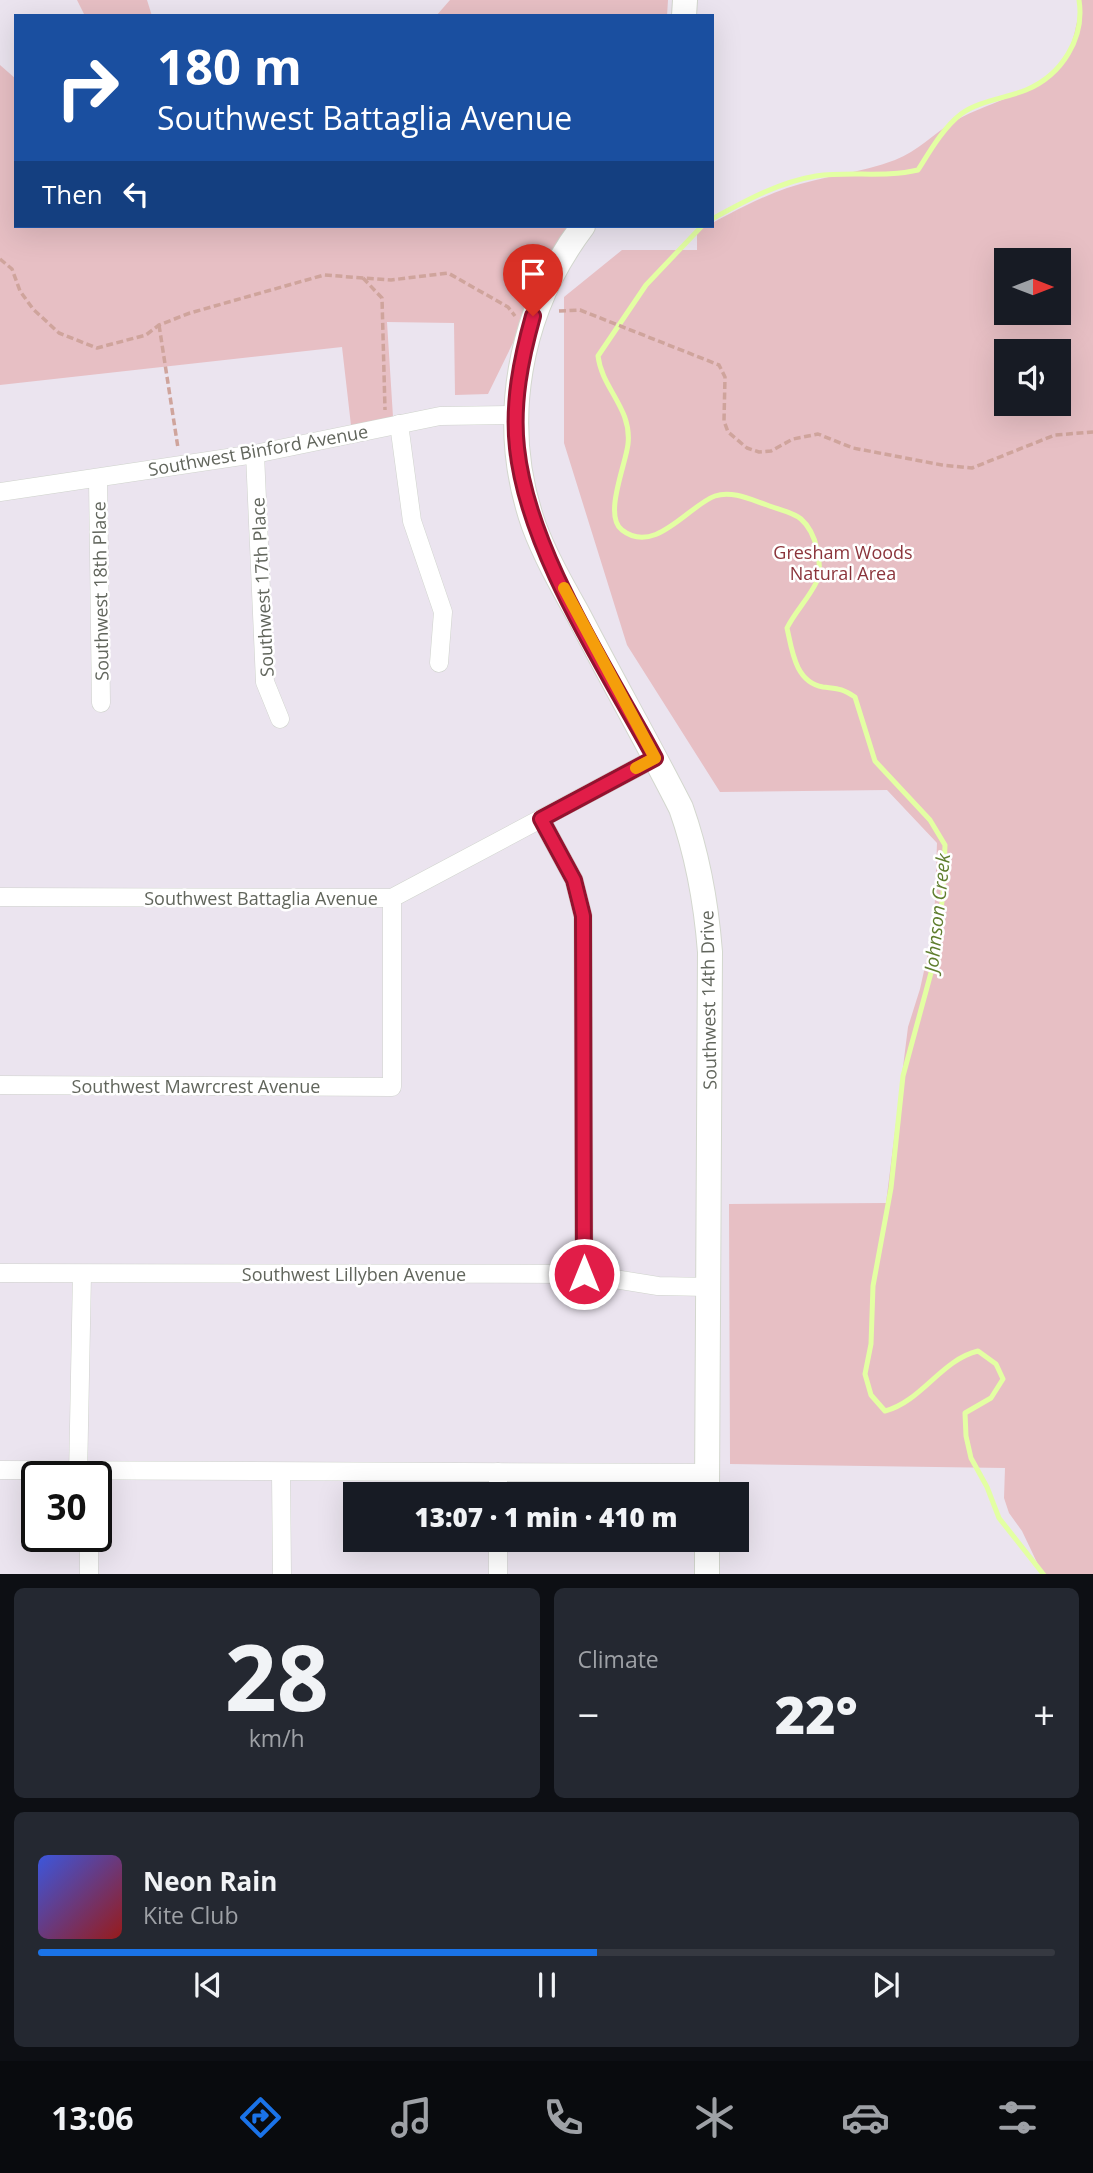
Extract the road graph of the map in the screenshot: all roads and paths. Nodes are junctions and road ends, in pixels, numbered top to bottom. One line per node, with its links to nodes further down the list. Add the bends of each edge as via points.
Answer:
1 (582, 228): 7 (street, Southwest 14th Drive, via 558,262 533,316 521,362)
2 (0, 259): 6 (path, via 12,269 33,309 59,333 97,348 146,335)
3 (363, 278): 5 (path, via 448,273); 6 (path, via 324,275); 8 (path, via 382,298)
4 (550, 313): 9 (path, via 571,308 588,313 712,361 723,370 727,432 759,452 818,434 852,448 972,468 1055,435)
5 (521, 318)
6 (159, 325): 11 (path)
7 (516, 415): 8 (street, Southwest Binford Avenue, via 440,416); 17 (street, Southwest 14th Drive, via 521,474 544,550)
8 (393, 425): 10 (street, Southwest Binford Avenue); 14 (street, via 412,521 443,612)
9 (1093, 432)
10 (255, 454): 11 (street, Southwest Binford Avenue); 16 (street, Southwest 17th Place, via 265,682)
11 (180, 464): 12 (street, Southwest Binford Avenue)
12 (98, 479): 13 (street, Southwest Binford Avenue); 15 (street, Southwest 18th Place)
13 (0, 492)
14 (439, 663)
15 (101, 703)
16 (280, 719)
17 (655, 758): 18 (street, Southwest Battaglia Avenue); 25 (street, Southwest 14th Drive, via 685,819 706,898 710,952)
18 (541, 819): 20 (street, Southwest Battaglia Avenue); 24 (street, via 574,880 583,916)
19 (0, 897): 20 (street, Southwest Battaglia Avenue)
20 (392, 898): 21 (street, Southwest Mawrcrest Avenue, via 392,1087)
21 (0, 1085)
22 (0, 1273): 23 (street, Southwest Lillyben Avenue)
23 (82, 1274): 24 (street, Southwest Lillyben Avenue); 26 (street)
24 (584, 1274): 25 (street, Southwest Lillyben Avenue, via 658,1286)
25 (708, 1287): 34 (street, Southwest 14th Drive)
26 (78, 1461)
27 (0, 1470): 28 (street)
28 (21, 1471)
29 (498, 1472): 31 (street); 32 (street); 33 (street)
30 (112, 1473): 31 (street)
31 (281, 1473): 39 (street)
32 (498, 1482)
33 (672, 1482)
34 (707, 1482)
35 (89, 1552): 38 (street)
36 (498, 1552): 40 (street)
37 (707, 1552): 41 (street)
38 (89, 1574)
39 (282, 1574)
40 (498, 1574)
41 (707, 1574)

